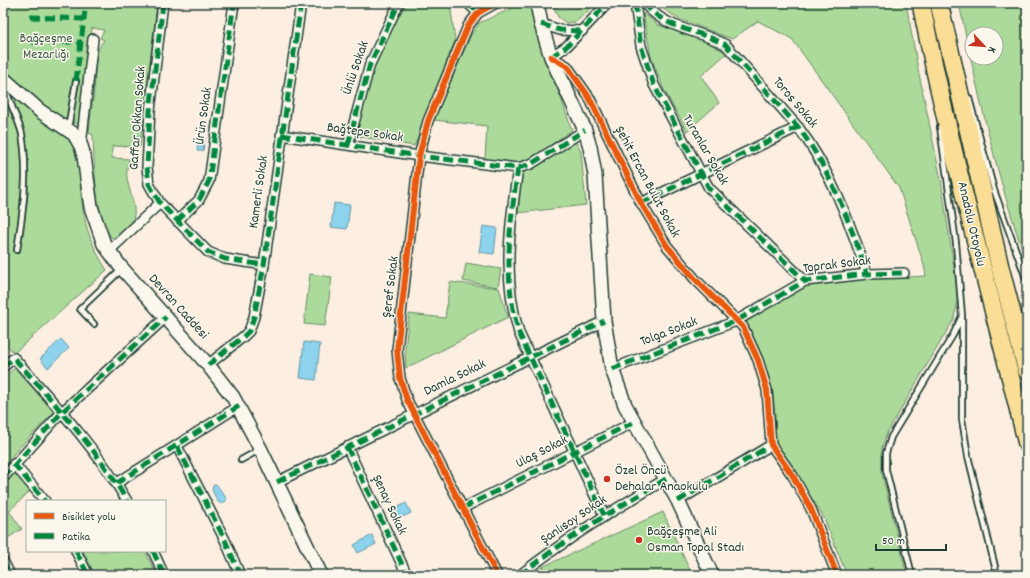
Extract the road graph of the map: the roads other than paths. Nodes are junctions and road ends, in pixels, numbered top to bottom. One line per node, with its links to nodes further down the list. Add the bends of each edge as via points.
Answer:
1 (163, 3): 39 (street, Gaffar Okkan Sokak, via 150,111 147,167 149,184)
2 (234, 3): 41 (street, Ürün Sokak, via 209,181 199,200)
3 (301, 3): 33 (street, Kamerli Sokak)
4 (399, 3): 34 (street, Ünlü Sokak, via 370,64)
5 (468, 3): 15 (street)
6 (496, 3): 15 (street, Şeref Sokak)
7 (537, 3): 17 (main road)
8 (598, 3): 16 (street)
9 (608, 3): 16 (street)
10 (635, 3): 38 (street, Turanlar Sokak, via 644,61 664,107)
11 (644, 3): 30 (street, Toros Sokak, via 663,21 726,46)
12 (921, 3): 21 (highway, Anadolu Otoyolu)
13 (939, 3): 59 (highway, Anadolu Otoyolu, via 1000,267)
14 (942, 3): 20 (lane)
15 (478, 13): 36 (street, Şeref Sokak, via 463,35 428,120)
16 (598, 14): 18 (street)
17 (541, 24): 18 (street, via 560,30); 22 (main road)
18 (582, 31): 22 (street, via 567,46)
19 (93, 39): 35 (street)
20 (954, 44)
21 (930, 52): 28 (lane); 64 (highway, Anadolu Otoyolu, via 988,295)
22 (550, 57): 32 (main road); 40 (street, Şehit Ercan Bulut Sokak, via 567,66 589,97)
23 (3, 78): 25 (lane); 31 (main road, Devran Caddesi, via 40,111)
24 (76, 81): 31 (lane)
25 (6, 93): 27 (lane); 42 (lane, via 17,117 24,153 25,195)
26 (968, 94): 49 (lane, via 994,190)
27 (3, 102)
28 (938, 112)
29 (939, 119): 50 (lane, via 956,243)
30 (798, 127): 38 (street); 47 (street, Toros Sokak, via 808,140 830,182 851,227)
31 (68, 129): 35 (main road, Devran Caddesi)
32 (585, 130): 37 (street, via 530,164); 52 (main road, via 595,175)
33 (281, 135): 34 (street, Bağtepe Sokak); 44 (street, Kamerli Sokak)
34 (348, 145): 36 (street, Bağtepe Sokak)
35 (80, 146): 43 (main road, Devran Caddesi, via 94,220)
36 (419, 156): 37 (street, Bağtepe Sokak); 62 (street, Şeref Sokak, via 397,350 400,378)
37 (518, 168): 55 (street, via 509,231 508,277 515,320)
38 (700, 173): 40 (street); 48 (street, Turanlar Sokak, via 716,197)
39 (160, 203): 41 (street, Gaffar Okkan Sokak); 43 (street)
40 (641, 203): 53 (street, Şehit Ercan Bulut Sokak, via 675,257)
41 (176, 221): 44 (street, Gaffar Okkan Sokak, via 201,246 216,256)
42 (17, 250)
43 (109, 251): 45 (main road, Devran Caddesi)
44 (264, 265): 56 (street, Kamerli Sokak, via 249,331)
45 (123, 269): 51 (main road, Devran Caddesi); 54 (lane, via 80,309)
46 (904, 273): 47 (street, Toprak Sokak)
47 (867, 274): 48 (street, Toprak Sokak)
48 (805, 281): 53 (street, Toprak Sokak)
49 (1027, 281)
50 (962, 316): 94 (lane, via 891,437 886,453 886,470); 95 (lane, via 961,371 968,456)
51 (166, 317): 56 (main road, Devran Caddesi); 61 (street)
52 (604, 321): 55 (street, Damla Sokak); 58 (main road)
53 (736, 322): 58 (street, Tolga Sokak); 65 (street, Şehit Ercan Bulut Sokak, via 751,341 764,379 770,407)
54 (94, 324)
55 (530, 356): 62 (street, Damla Sokak); 69 (street)
56 (208, 364): 60 (main road, Devran Caddesi)
57 (3, 367): 61 (street, via 14,358)
58 (612, 369): 63 (main road)
59 (1027, 371)
60 (239, 406): 66 (street); 68 (main road, Devran Caddesi)
61 (62, 412): 71 (street); 75 (street)
62 (414, 414): 67 (street, Damla Sokak); 79 (street, Şeref Sokak)
63 (634, 422): 69 (street, Ulaş Sokak); 73 (main road)
64 (1027, 444)
65 (771, 445): 78 (street); 93 (street, via 793,476 811,509)
66 (177, 446): 75 (street); 87 (street)
67 (346, 447): 74 (street, Damla Sokak); 89 (street, Şenay Sokak)
68 (261, 450): 70 (lane); 74 (main road, Devran Caddesi)
69 (574, 451): 79 (street, Ulaş Sokak); 80 (street)
70 (241, 460)
71 (14, 464): 72 (street); 76 (street)
72 (3, 478)
73 (666, 479): 78 (main road); 80 (street, Şanlısoy Sokak)
74 (277, 482): 88 (main road, Devran Caddesi)
75 (117, 483): 77 (street)
76 (44, 500)
77 (127, 500)
78 (678, 501): 92 (main road)
79 (463, 508): 90 (street, Şeref Sokak)
80 (604, 515): 91 (street, Şanlısoy Sokak)
81 (76, 552): 85 (street)
82 (152, 552): 86 (street)
83 (3, 561): 84 (street)
84 (10, 575)
85 (88, 575)
86 (164, 575)
87 (240, 575)
88 (319, 575)
89 (407, 575)
90 (497, 575)
91 (520, 575)
92 (712, 575)
93 (837, 575)
94 (912, 575)
95 (997, 575)

